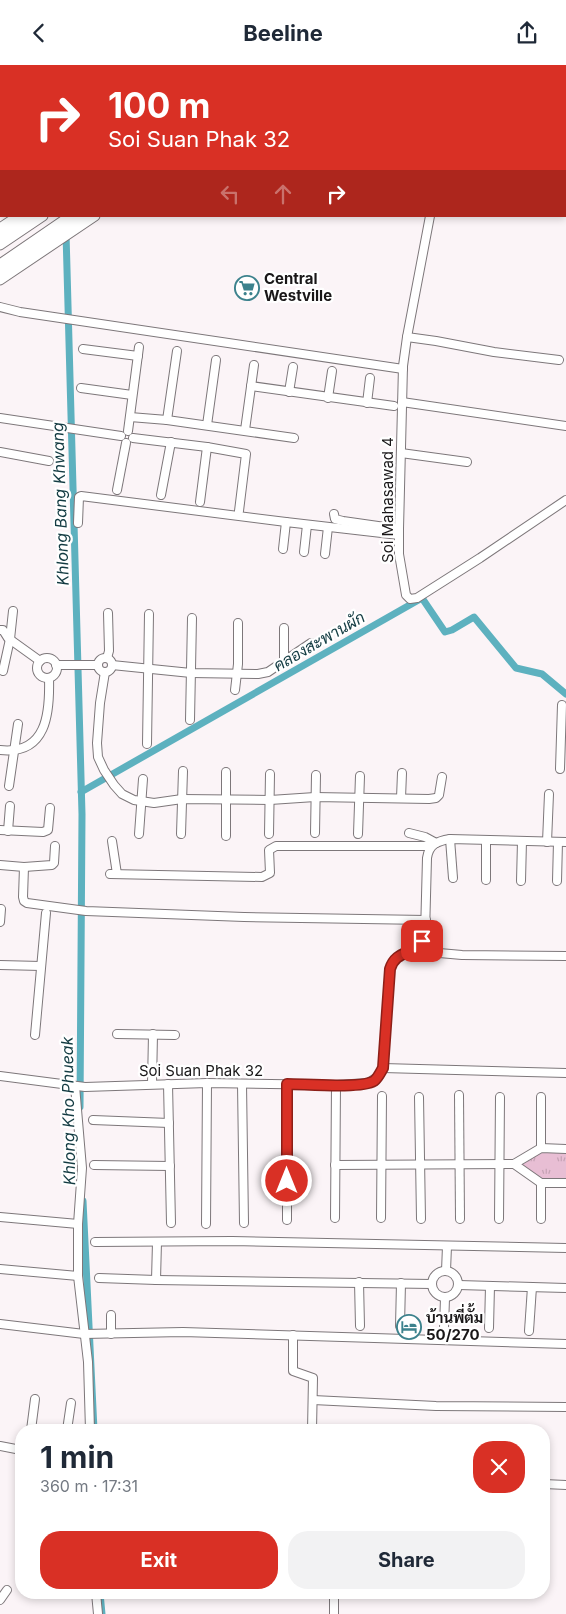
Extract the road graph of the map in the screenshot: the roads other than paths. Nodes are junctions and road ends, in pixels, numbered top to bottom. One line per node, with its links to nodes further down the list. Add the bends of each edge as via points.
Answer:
1 (16, 217): 8 (main road)
2 (30, 217): 9 (main road)
3 (42, 217): 10 (main road)
4 (69, 217): 11 (main road)
5 (81, 217): 12 (main road)
6 (94, 217): 13 (main road)
7 (430, 217): 15 (street, Soi Mahasawad 4)
8 (0, 228)
9 (0, 238)
10 (0, 245)
11 (0, 265)
12 (0, 272)
13 (0, 280)
14 (0, 307): 24 (street, via 20,313)
15 (407, 337): 21 (street); 24 (street, Soi Mahasawad 4)
16 (139, 347): 19 (street)
17 (83, 349): 19 (street)
18 (177, 351): 37 (street)
19 (138, 357): 30 (street)
20 (216, 360): 38 (street)
21 (560, 361)
22 (254, 365): 27 (street)
23 (293, 367): 29 (street)
24 (403, 369): 32 (street, Soi Mahasawad 4)
25 (332, 371): 31 (street)
26 (370, 378): 33 (street)
27 (251, 386): 29 (street); 40 (street)
28 (81, 388): 30 (street)
29 (289, 392): 31 (street)
30 (132, 395): 35 (street)
31 (328, 398): 33 (street)
32 (402, 402): 39 (street); 46 (street, Soi Mahasawad 4)
33 (367, 403): 34 (street)
34 (394, 406)
35 (130, 417): 37 (street); 41 (street)
36 (0, 418): 41 (street)
37 (167, 420): 38 (street)
38 (207, 425): 40 (street)
39 (566, 426)
40 (245, 430): 42 (street)
41 (127, 437): 43 (street); 49 (street)
42 (294, 438)
43 (171, 442): 44 (street); 50 (street)
44 (207, 447): 52 (street); 53 (street, via 246,456)
45 (0, 452): 47 (street)
46 (401, 453): 48 (street); 59 (street, Soi Mahasawad 4)
47 (49, 461)
48 (467, 462)
49 (117, 490)
50 (161, 495)
51 (566, 500): 59 (street, Soi Mahasawad 4, via 465,568 412,599 405,592)
52 (200, 502)
53 (239, 511)
54 (334, 515): 59 (street, via 335,519)
55 (78, 523): 56 (street, via 81,496)
56 (286, 523): 57 (street); 60 (street)
57 (307, 525): 58 (street); 61 (street)
58 (328, 527): 59 (street); 62 (street)
59 (399, 532)
60 (283, 549)
61 (304, 552)
62 (325, 554)
63 (13, 611): 70 (street)
64 (108, 613): 74 (street)
65 (149, 614): 78 (street)
66 (192, 618): 81 (street)
67 (238, 623): 82 (street)
68 (284, 628): 75 (street)
69 (0, 629): 70 (street)
70 (9, 638): 71 (street); 73 (street); 79 (street)
71 (0, 642)
72 (311, 643): 75 (street)
73 (40, 661): 76 (street, via 49,659); 83 (street, via 38,673)
74 (110, 662): 77 (street, via 102,658); 78 (street); 80 (street, via 110,670)
75 (284, 662): 82 (street, via 268,672)
76 (56, 665): 77 (street); 83 (street, via 54,674)
77 (98, 665): 80 (street)
78 (149, 670): 81 (street); 89 (street)
79 (3, 671)
80 (105, 672): 109 (street, via 98,757 122,794)
81 (191, 673): 82 (street); 86 (street)
82 (236, 673): 84 (street)
83 (49, 678): 91 (street, via 48,715 42,732 29,745)
84 (235, 690)
85 (562, 705): 88 (street)
86 (190, 720)
87 (18, 724): 91 (street)
88 (564, 727): 92 (street)
89 (147, 744)
90 (0, 749): 91 (street)
91 (14, 751): 101 (street)
92 (560, 769)
93 (183, 771): 107 (street)
94 (226, 772): 105 (street)
95 (402, 773): 106 (street)
96 (270, 774): 108 (street)
97 (316, 775): 103 (street)
98 (360, 775): 104 (street)
99 (442, 777): 106 (street, via 441,791 436,798)
100 (143, 779): 109 (street)
101 (9, 786)
102 (549, 794): 124 (street)
103 (315, 797): 104 (street); 108 (street); 114 (street)
104 (360, 797): 106 (street); 118 (street)
105 (226, 798): 107 (street); 108 (street); 119 (street)
106 (401, 798)
107 (182, 799): 109 (street); 116 (street)
108 (270, 800): 117 (street)
109 (140, 802): 113 (street)
110 (10, 806): 112 (street)
111 (50, 808): 112 (street, via 48,830)
112 (4, 830)
113 (139, 833)
114 (315, 833)
115 (409, 833): 126 (street, via 424,837)
116 (181, 834)
117 (269, 834)
118 (358, 834)
119 (226, 836)
120 (450, 839): 121 (street); 126 (street); 130 (street)
121 (486, 840): 123 (street); 131 (street)
122 (112, 841): 126 (street, via 113,874 262,877 270,873 269,851 276,846)
123 (522, 841): 124 (street); 132 (street)
124 (547, 842): 125 (street)
125 (562, 842): 133 (street)
126 (434, 845): 136 (street, via 428,851)
127 (55, 846): 129 (street, via 52,865)
128 (0, 865): 129 (street)
129 (24, 867): 136 (street, via 24,901 86,911)
130 (453, 878)
131 (486, 880)
132 (521, 881)
133 (557, 881)
134 (1, 909): 137 (street)
135 (46, 913): 141 (street)
136 (426, 920): 138 (street, via 425,934)
137 (0, 922)
138 (418, 947): 139 (street, via 428,952 462,955); 146 (street, via 394,959 390,969)
139 (566, 956)
140 (0, 965): 141 (street)
141 (41, 966): 144 (street)
142 (117, 1034): 143 (street)
143 (153, 1034): 145 (street); 150 (street)
144 (34, 1035)
145 (175, 1035)
146 (383, 1068): 147 (street); 154 (street, Soi Suan Phak 32, via 379,1076 368,1083)
147 (566, 1073)
148 (0, 1076): 155 (street, Soi Suan Phak 32)
149 (207, 1083): 151 (street, Soi Suan Phak 32); 152 (street, Soi Suan Phak 32); 184 (street)
150 (152, 1084): 151 (street, Soi Suan Phak 32); 155 (street, Soi Suan Phak 32)
151 (168, 1084): 162 (street)
152 (242, 1084): 153 (street, Soi Suan Phak 32); 185 (street)
153 (287, 1084): 154 (street, Soi Suan Phak 32); 182 (street)
154 (336, 1085): 168 (street)
155 (79, 1087): 186 (street, via 82,1168)
156 (459, 1095): 171 (street)
157 (382, 1096): 169 (street)
158 (419, 1097): 170 (street)
159 (500, 1097): 165 (street)
160 (541, 1097): 163 (street)
161 (93, 1120): 162 (street)
162 (169, 1123): 172 (street)
163 (541, 1149): 164 (street); 166 (street)
164 (566, 1149)
165 (500, 1164): 166 (street); 171 (street); 180 (street)
166 (514, 1164): 173 (street)
167 (94, 1165): 172 (street)
168 (335, 1165): 169 (street); 176 (street)
169 (382, 1165): 170 (street); 177 (street)
170 (420, 1165): 171 (street); 178 (street)
171 (459, 1165): 179 (street)
172 (170, 1166): 183 (street)
173 (541, 1183): 174 (street); 181 (street)
174 (566, 1183)
175 (0, 1217): 186 (street)
176 (335, 1218)
177 (382, 1218)
178 (421, 1219)
179 (460, 1219)
180 (499, 1219)
181 (540, 1219)
182 (287, 1220)
183 (171, 1223)
184 (206, 1223)
185 (244, 1223)
186 (78, 1224): 193 (street)
187 (96, 1242): 188 (street)
188 (157, 1242): 189 (street); 195 (street)
189 (447, 1246): 190 (street); 192 (street)
190 (566, 1248)
191 (0, 1269): 193 (street)
192 (446, 1271): 198 (street, via 436,1275); 199 (street, via 455,1275)
193 (78, 1276): 211 (street)
194 (99, 1278): 195 (street)
195 (156, 1280): 196 (street)
196 (359, 1282): 197 (street); 206 (street)
197 (400, 1283): 198 (street); 207 (street)
198 (432, 1284): 203 (street, via 436,1294)
199 (459, 1285): 200 (street); 203 (street, via 454,1294)
200 (490, 1286): 201 (street); 209 (street)
201 (532, 1287): 202 (street); 210 (street)
202 (566, 1288)
203 (445, 1298): 208 (street)
204 (111, 1315): 212 (street)
205 (0, 1324): 211 (street)
206 (360, 1326)
207 (400, 1326)
208 (444, 1328)
209 (489, 1328)
210 (530, 1331)
211 (88, 1334): 212 (street); 221 (street)
212 (111, 1334): 213 (street)
213 (293, 1335): 214 (street); 216 (street, via 293,1371 313,1378)
214 (566, 1345)
215 (35, 1399): 219 (street)
216 (313, 1400): 218 (street); 222 (street)
217 (72, 1403): 220 (street)
218 (566, 1407)
219 (32, 1424)
220 (68, 1424)
221 (90, 1424)
222 (312, 1424)
223 (0, 1446): 224 (street)
224 (15, 1449)
225 (550, 1484): 226 (street)
226 (566, 1485)
227 (7, 1590): 230 (street)
228 (97, 1599): 231 (street)
229 (334, 1599): 232 (street)
230 (0, 1600)
231 (98, 1614)
232 (334, 1614)

